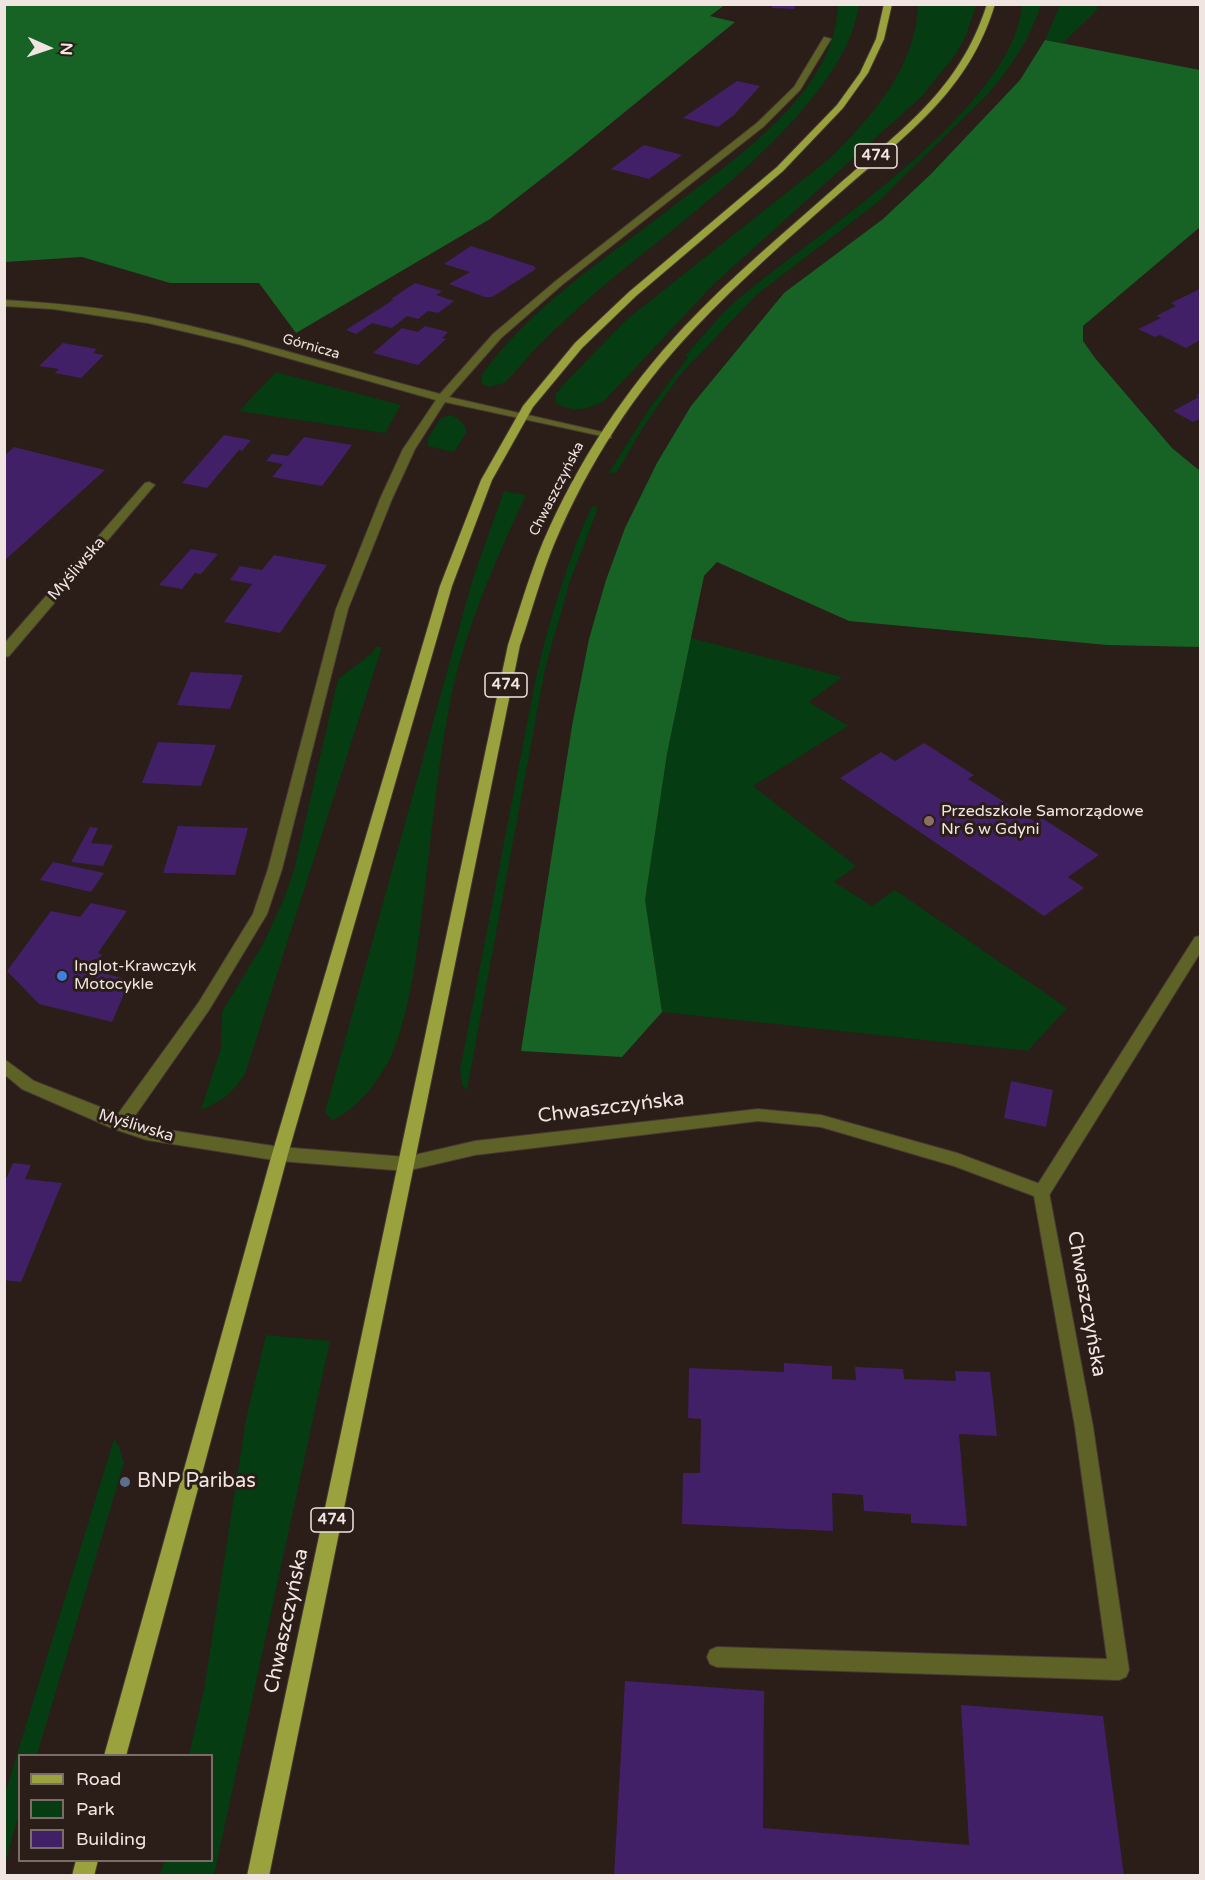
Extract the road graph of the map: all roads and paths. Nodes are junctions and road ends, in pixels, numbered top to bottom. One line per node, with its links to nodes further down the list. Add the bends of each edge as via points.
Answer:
1 (888, 4): 6 (main road, via 882,32 862,76 834,114 763,183 589,334)
2 (991, 4): 7 (main road, Chwaszczyńska / 474, via 980,39 960,71 933,102 731,285 686,331 638,389)
3 (827, 39): 5 (street, via 797,88 760,125 497,336)
4 (4, 303): 5 (street, Górnicza, via 57,305 150,319)
5 (443, 399): 6 (street, Górnicza); 12 (street, via 409,449 342,609 260,914 204,1006)
6 (520, 417): 7 (street, Górnicza); 13 (main road, via 470,515 446,586)
7 (607, 436): 14 (main road, Chwaszczyńska / 474, via 564,511 537,574 514,645)
8 (149, 485): 9 (street, Myśliwska)
9 (4, 653)
10 (1200, 941): 15 (street)
11 (4, 1065): 12 (street, Myśliwska, via 28,1085)
12 (120, 1124): 13 (street, Myśliwska, via 173,1138)
13 (280, 1154): 14 (street, Chwaszczyńska); 17 (main road)
14 (406, 1164): 15 (street, Chwaszczyńska, via 475,1148 758,1115 820,1121 957,1160); 18 (main road, Chwaszczyńska / 474)
15 (1042, 1192): 16 (street, Chwaszczyńska, via 1084,1427 1119,1670)
16 (717, 1657)
17 (115, 1754)
18 (258, 1875)

